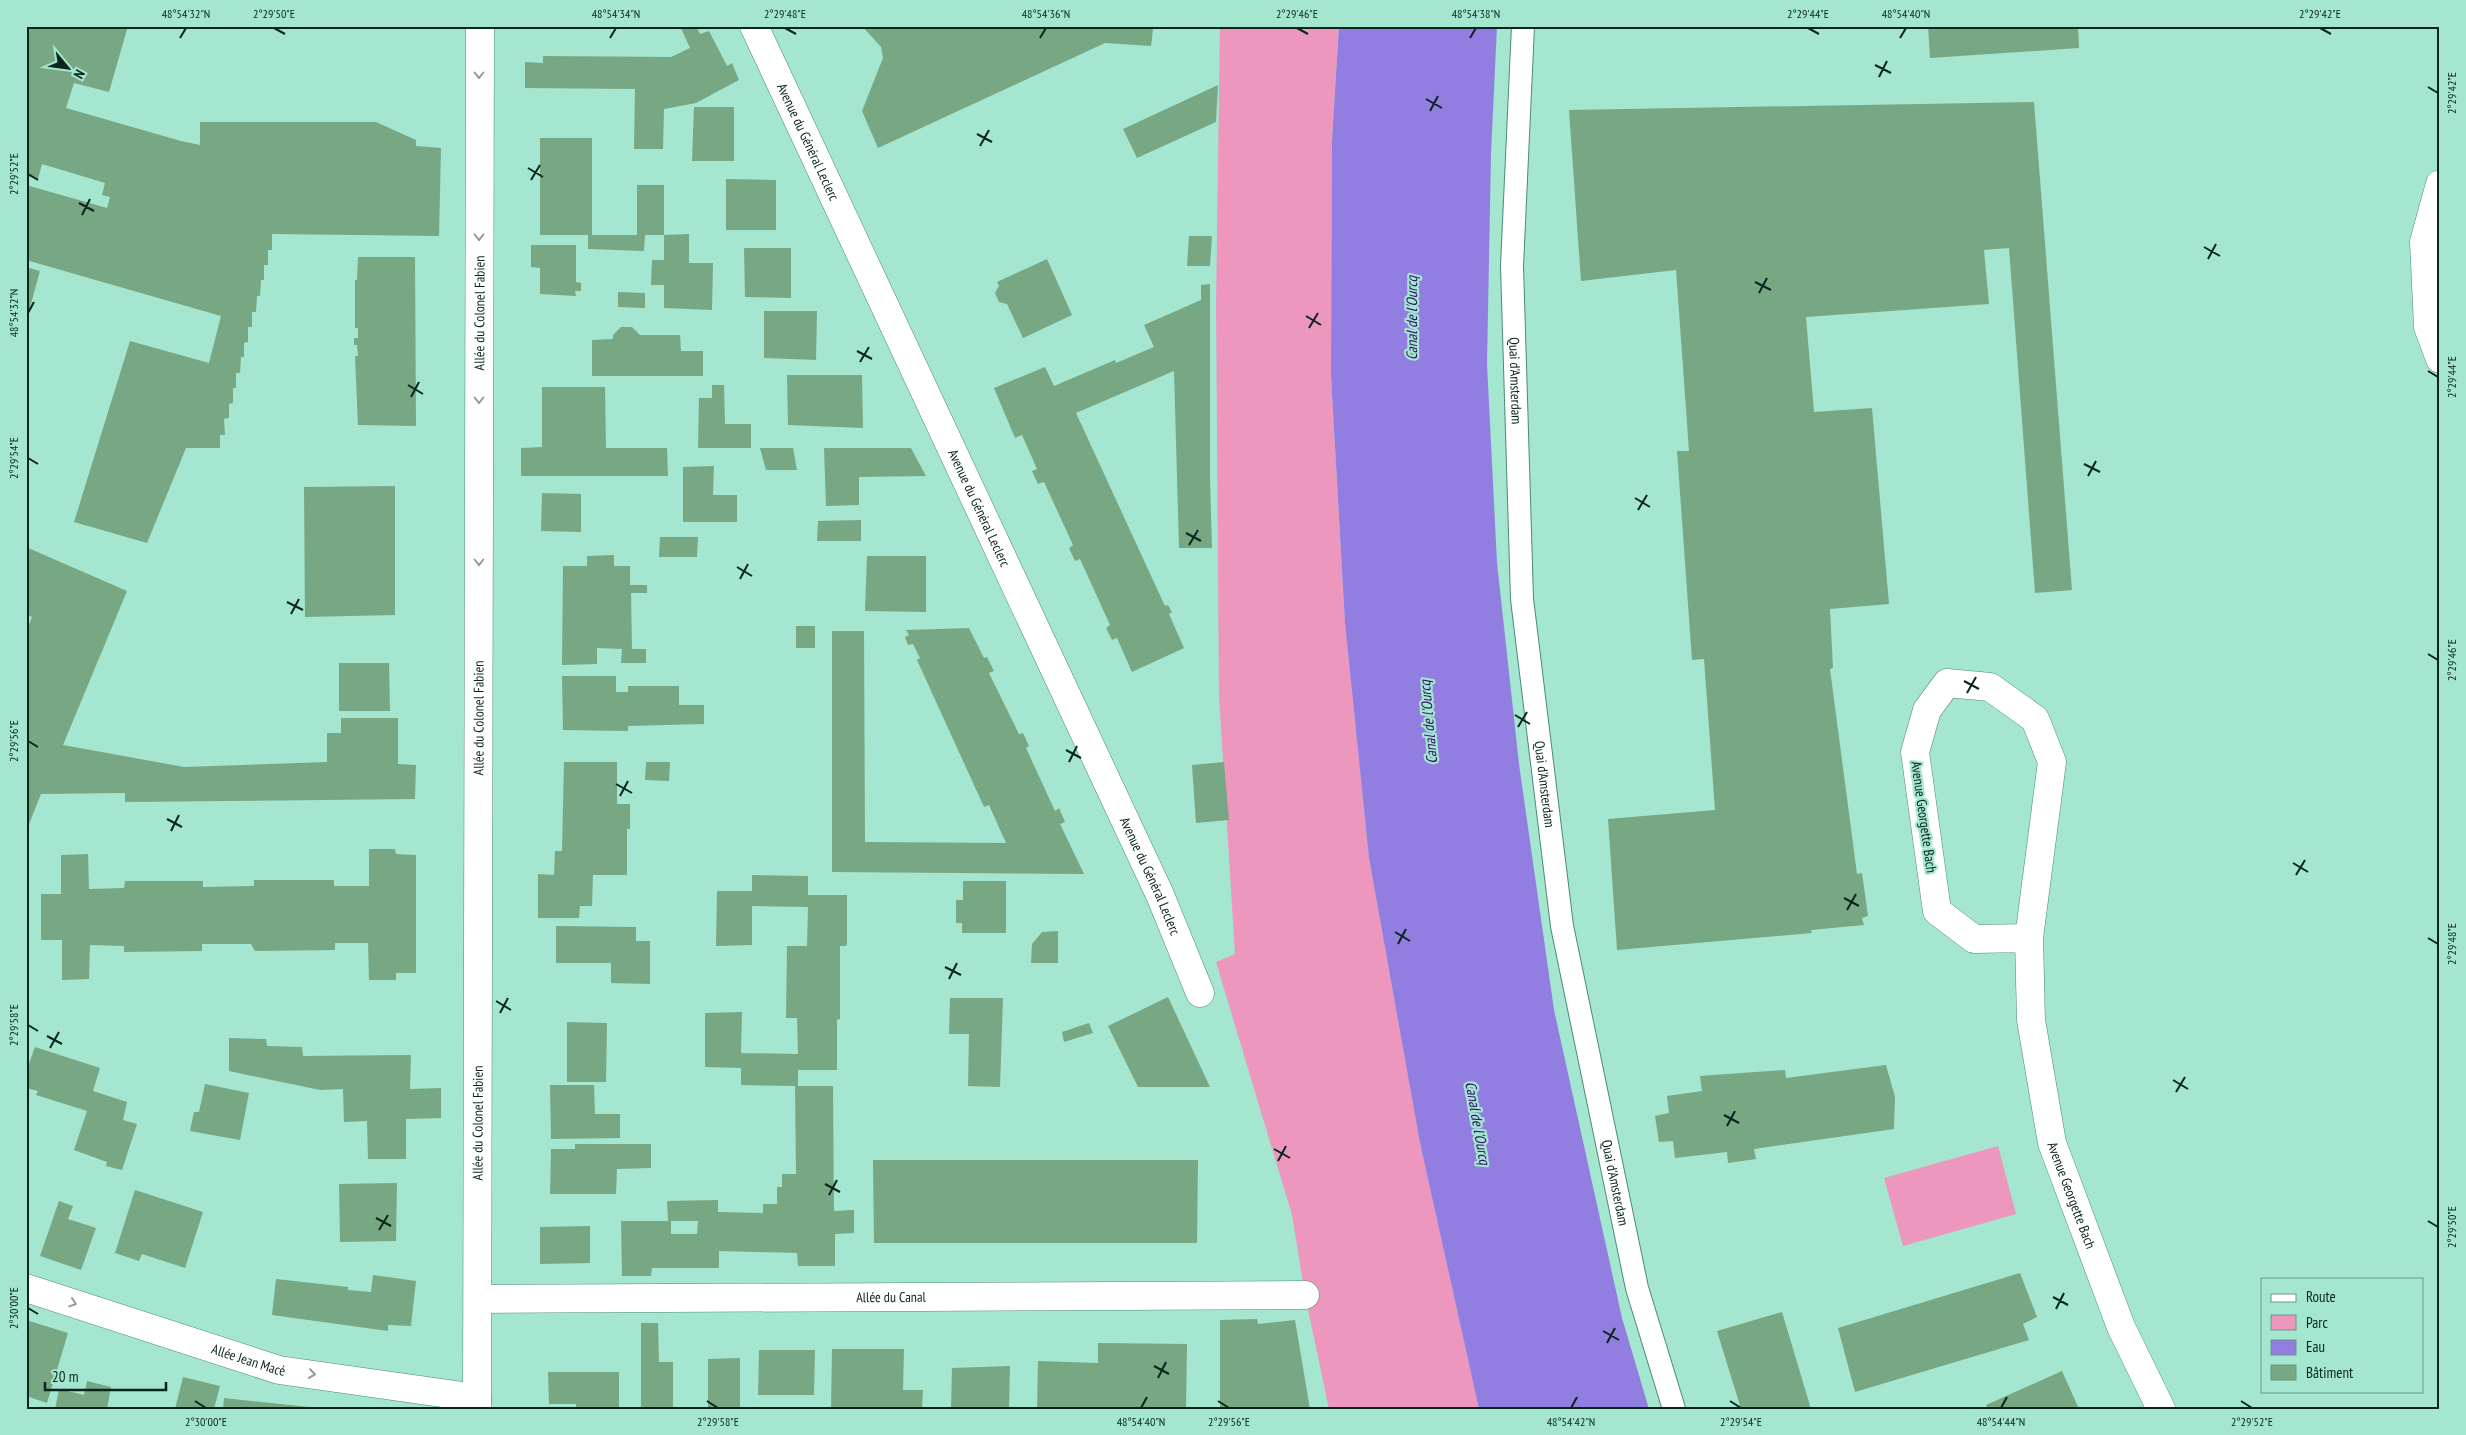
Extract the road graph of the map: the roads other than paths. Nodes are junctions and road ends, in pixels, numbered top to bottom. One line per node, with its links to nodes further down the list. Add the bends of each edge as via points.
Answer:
1 (480, 26): 10 (street, Allée du Colonel Fabien, one-way to 10)
2 (754, 26): 7 (street, Avenue du Général Leclerc, via 1156,886)
3 (1523, 26): 12 (lane, Quai d'Amsterdam, via 1512,266 1522,599 1562,926 1638,1288)
4 (2440, 184): 5 (street, via 2424,242 2428,327)
5 (2440, 359)
6 (2028, 938): 6 (street, Avenue Georgette Bach, via 2052,762 2035,719 1990,686 1947,683 1927,710 1915,752 1937,912 1974,939); 13 (street, Avenue Georgette Bach, via 2031,1020 2052,1143 2121,1327)
7 (1200, 993)
8 (26, 1288): 11 (street, Allée Jean Macé, one-way to 11, via 279,1370)
9 (1306, 1295): 10 (street, Allée du Canal)
10 (479, 1299): 11 (street, Allée du Colonel Fabien)
11 (477, 1404)
12 (1674, 1409)
13 (2161, 1409)

